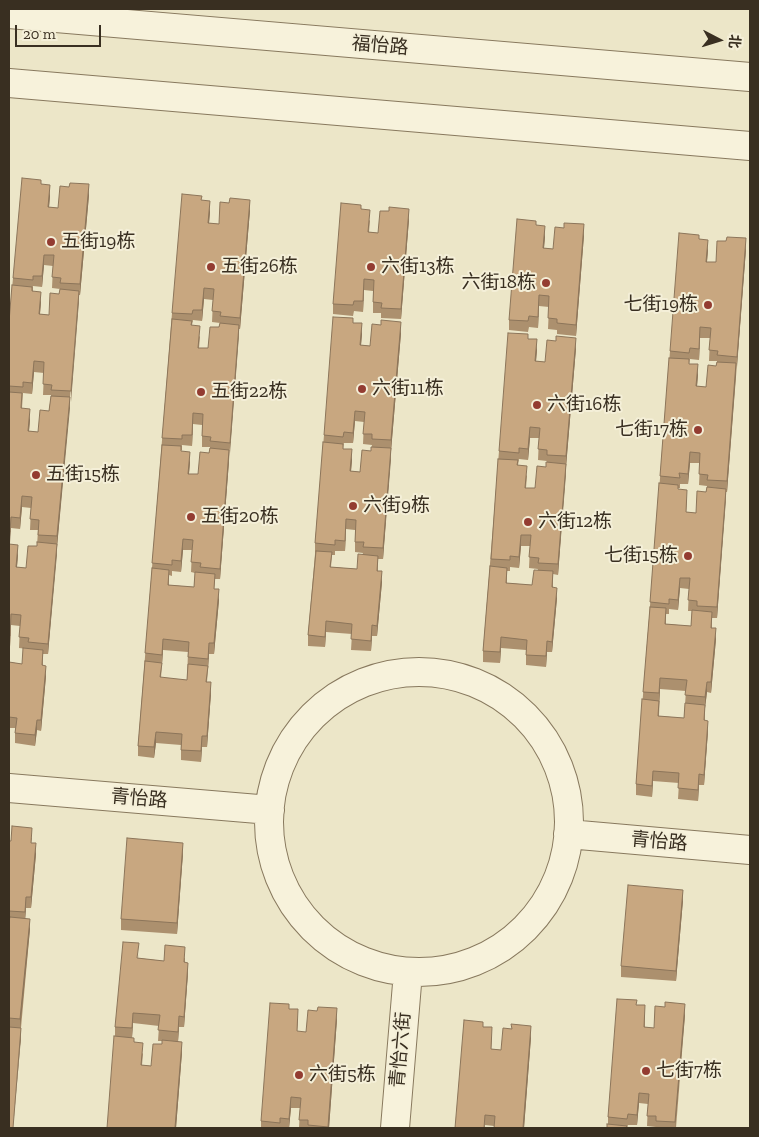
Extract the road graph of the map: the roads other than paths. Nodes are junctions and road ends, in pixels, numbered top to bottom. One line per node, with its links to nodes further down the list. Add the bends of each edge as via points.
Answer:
1 (9, 14): 2 (street, 福怡路)
2 (750, 77)
3 (9, 83): 4 (street)
4 (750, 146)
5 (9, 788): 6 (street, 青怡路)
6 (270, 810): 7 (street, via 283,759 313,716 355,686 406,672 432,672 482,685 505,698 541,735 563,782); 9 (street, via 270,836 284,886 314,929 334,946 356,958)
7 (568, 834): 8 (street, 青怡路); 9 (street, via 564,860 555,885 525,928 483,958 458,967)
8 (750, 850)
9 (408, 972): 10 (street, 青怡六街)
10 (395, 1128)

